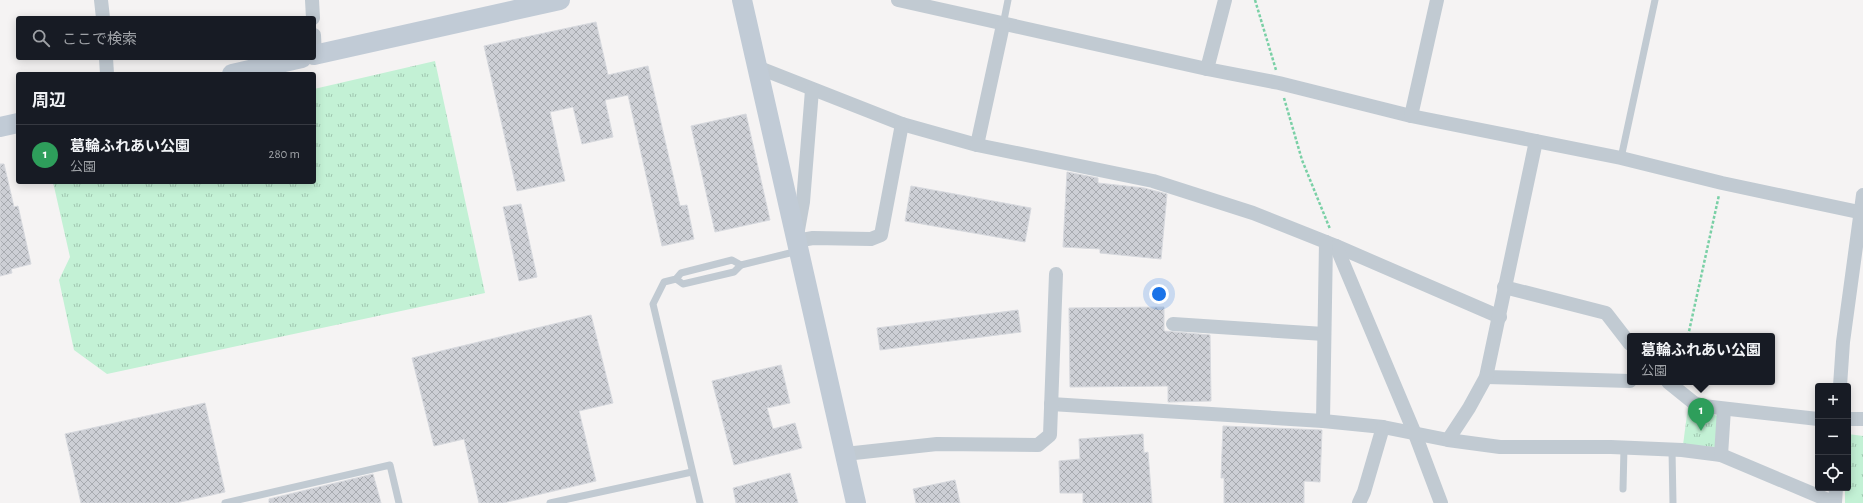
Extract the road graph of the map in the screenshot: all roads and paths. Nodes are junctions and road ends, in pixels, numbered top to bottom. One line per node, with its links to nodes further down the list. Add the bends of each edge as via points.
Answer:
1 (101, 0): 11 (street)
2 (312, 0): 12 (street)
3 (560, 0): 14 (street)
4 (742, 0): 17 (street)
5 (898, 0): 13 (street)
6 (1008, 0): 13 (lane)
7 (1225, 0): 18 (street)
8 (1255, 0): 21 (path)
9 (1437, 0): 23 (street)
10 (1656, 0): 29 (lane)
11 (102, 16)
12 (313, 16)
13 (1003, 25): 18 (street); 28 (street)
14 (316, 55)
15 (106, 60): 19 (street)
16 (293, 60): 20 (street)
17 (757, 67): 22 (street); 34 (street)
18 (1207, 69): 21 (street)
19 (107, 72)
20 (241, 72)
21 (1280, 83): 23 (street); 33 (path, via 1302,160)
22 (812, 90): 25 (street); 34 (street)
23 (1410, 116): 27 (street)
24 (16, 122): 26 (street)
25 (902, 124): 28 (street); 34 (street, via 881,235 871,239 813,238)
26 (0, 126)
27 (1536, 141): 29 (street); 38 (street)
28 (977, 145): 33 (street, via 1153,181 1253,213)
29 (1621, 158): 30 (street)
30 (1722, 183): 32 (street); 41 (path)
31 (1863, 195): 32 (street)
32 (1862, 213): 46 (street, via 1858,262 1843,342)
33 (1331, 244): 39 (street); 42 (street); 55 (street)
34 (797, 246): 35 (lane); 59 (street)
35 (741, 264): 37 (lane, via 734,272 684,284); 37 (lane, via 732,260 681,273)
36 (1056, 274): 48 (street)
37 (676, 280): 61 (lane, via 664,282 653,304)
38 (1504, 288): 39 (street); 43 (street, via 1606,313)
39 (1500, 317): 44 (street)
40 (1173, 324): 42 (street)
41 (1689, 333)
42 (1324, 334): 53 (street)
43 (1627, 340)
44 (1486, 377): 45 (street); 56 (street)
45 (1627, 381)
46 (1840, 383)
47 (1672, 385): 49 (street, via 1694,403)
48 (1051, 404): 53 (street); 59 (street, via 1050,435 1038,446 937,444)
49 (1724, 410): 50 (street); 60 (street)
50 (1815, 419)
51 (1851, 419): 52 (street)
52 (1863, 419)
53 (1323, 421): 54 (street)
54 (1383, 427): 55 (street); 69 (street)
55 (1415, 434): 56 (street); 70 (street)
56 (1448, 440): 57 (street, via 1500,446)
57 (1624, 448): 58 (street); 62 (lane)
58 (1672, 450): 60 (street); 71 (lane)
59 (845, 454): 68 (street)
60 (1721, 454): 72 (street)
61 (692, 472): 66 (lane); 67 (lane)
62 (1623, 489)
63 (1836, 491): 72 (street)
64 (225, 503): 65 (lane, via 390,465)
65 (399, 503)
66 (550, 503)
67 (700, 503)
68 (856, 503)
69 (1359, 503)
70 (1441, 503)
71 (1673, 503)
72 (1835, 503)

